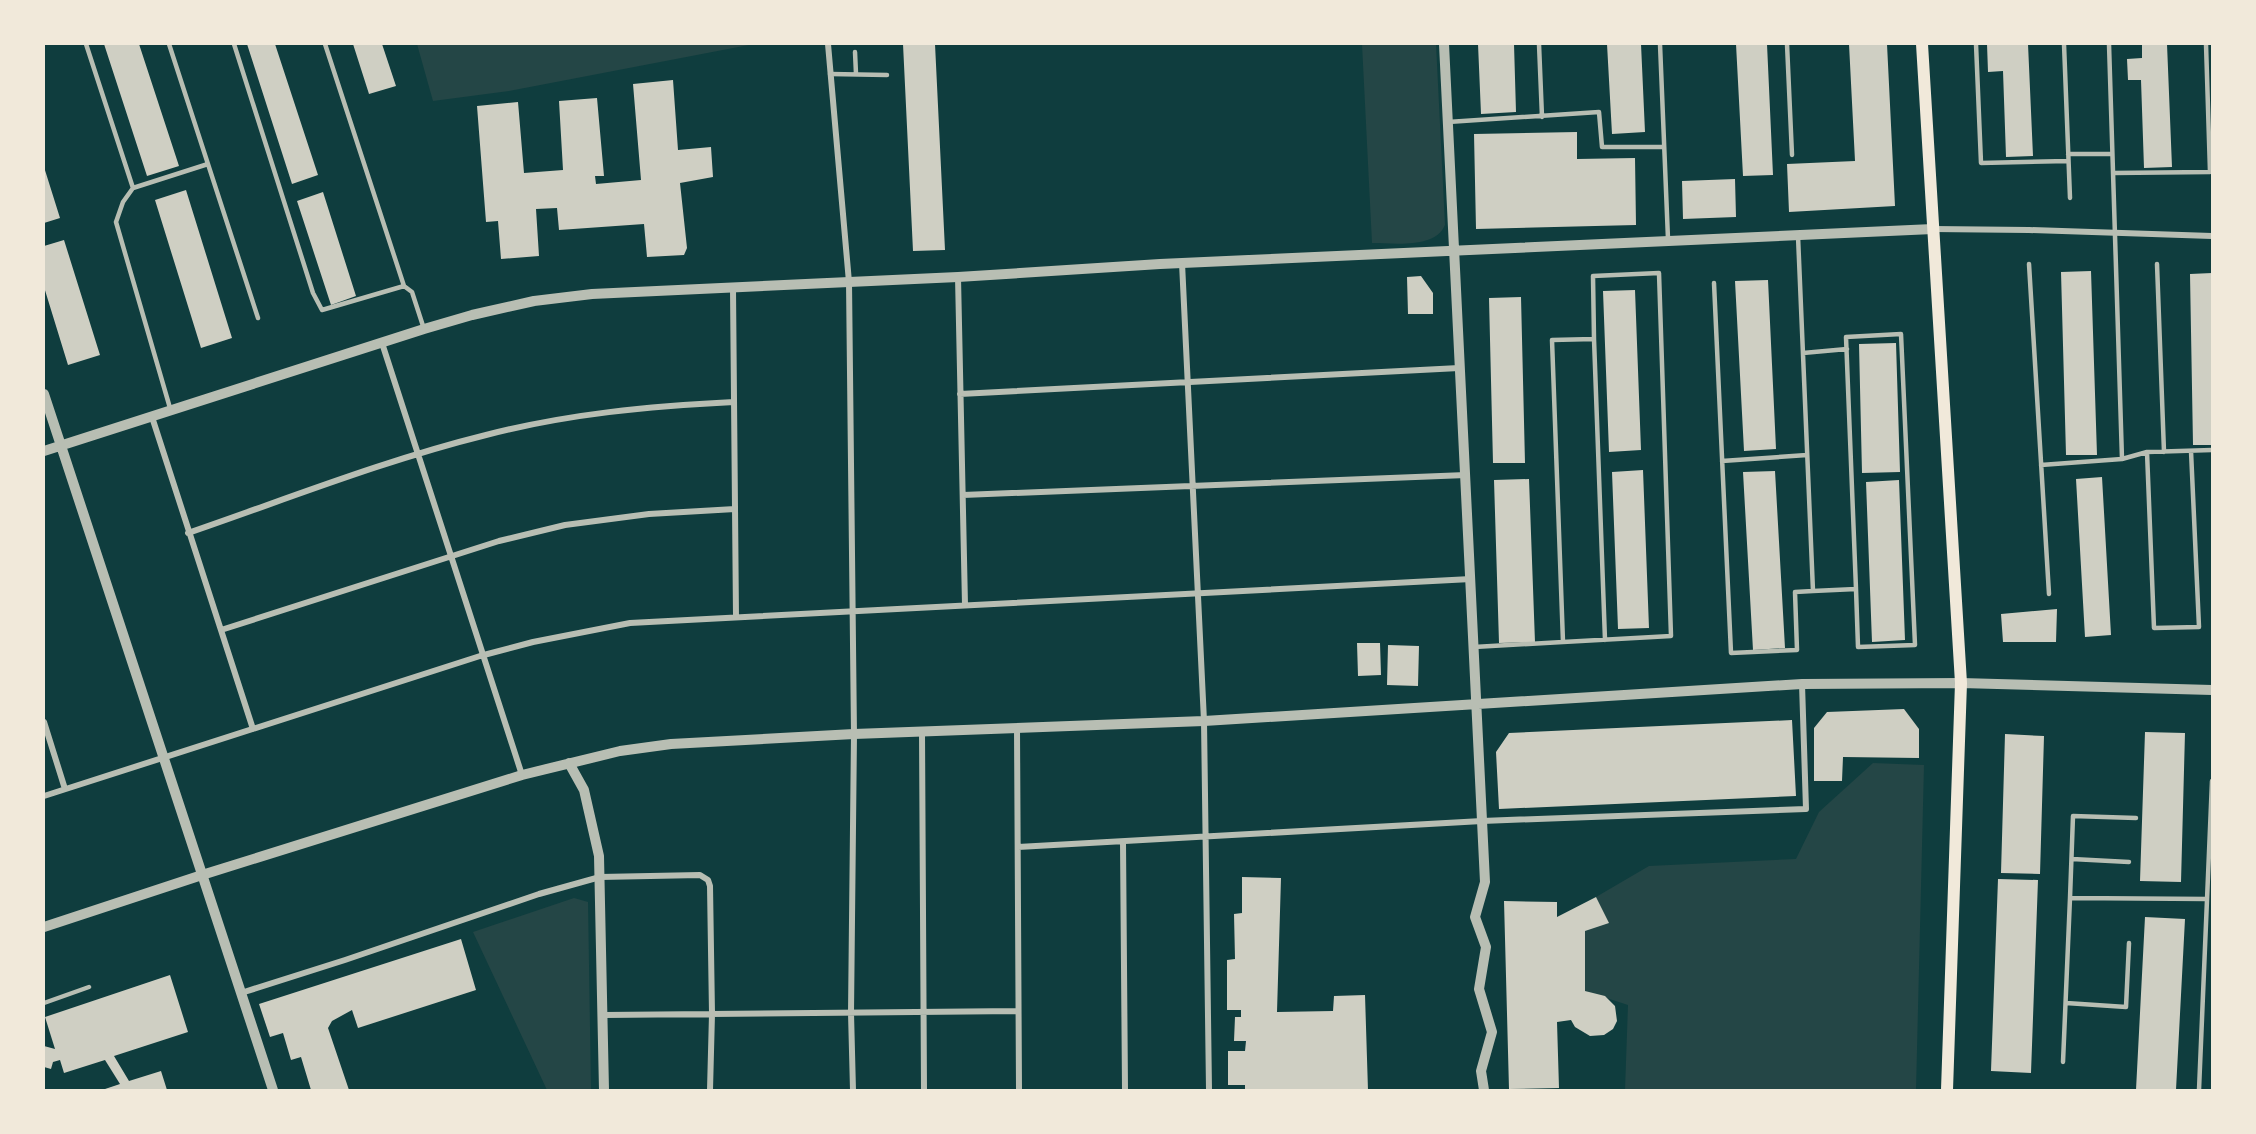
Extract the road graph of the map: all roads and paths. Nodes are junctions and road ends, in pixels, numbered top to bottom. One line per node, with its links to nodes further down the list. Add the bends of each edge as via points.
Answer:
1 (86, 44): 28 (lane)
2 (169, 44): 26 (lane)
3 (234, 44): 42 (lane, via 313,293 322,310)
4 (325, 44): 42 (lane)
5 (828, 44): 16 (street)
6 (1444, 44): 20 (street)
7 (1539, 44): 19 (lane)
8 (1660, 44): 21 (lane)
9 (1787, 44): 24 (lane)
10 (1922, 44): 30 (main road)
11 (1977, 44): 25 (lane, via 1981,163)
12 (2064, 44): 22 (lane)
13 (2109, 44): 23 (lane)
14 (2206, 44): 27 (lane, via 2210,172)
15 (855, 52): 17 (lane)
16 (831, 74): 17 (lane); 40 (street)
17 (856, 74): 18 (lane)
18 (887, 75)
19 (1542, 117): 20 (lane); 21 (lane, via 1599,112 1602,147)
20 (1448, 122): 35 (street)
21 (1664, 147): 34 (lane)
22 (2068, 154): 23 (lane); 25 (lane)
23 (2112, 154): 27 (lane)
24 (1792, 155)
25 (2068, 161): 29 (lane)
26 (208, 164): 28 (lane); 44 (lane)
27 (2113, 173): 31 (lane)
28 (133, 188): 55 (lane, via 123,201 116,222)
29 (2070, 198)
30 (1933, 229): 31 (street); 32 (street); 87 (main road)
31 (2115, 233): 33 (street); 65 (lane)
32 (1798, 236): 34 (street); 49 (lane)
33 (2212, 236)
34 (1668, 242): 35 (street)
35 (1453, 252): 36 (street); 50 (street)
36 (1182, 263): 39 (street); 51 (street)
37 (2029, 264): 67 (lane)
38 (2157, 264): 62 (lane)
39 (958, 277): 40 (street); 53 (street)
40 (849, 282): 43 (street); 80 (street)
41 (1714, 283): 66 (lane)
42 (404, 286): 45 (lane, via 412,292)
43 (733, 289): 45 (street, via 592,294 534,301); 54 (street)
44 (258, 318)
45 (424, 329): 47 (street)
46 (1594, 339): 83 (lane); 83 (lane, via 1593,276 1659,273 1671,636); 84 (lane, via 1552,340)
47 (382, 343): 55 (street); 63 (street)
48 (1847, 349): 49 (lane); 75 (lane); 75 (lane, via 1846,337 1901,334 1916,645 1858,647)
49 (1803, 353): 64 (lane)
50 (1460, 368): 51 (street); 68 (street)
51 (1188, 382): 53 (street); 69 (street)
52 (44, 394): 57 (street)
53 (960, 394): 70 (street)
54 (734, 402): 63 (street, via 652,406 575,417 488,434); 71 (street)
55 (171, 411): 56 (street)
56 (152, 417): 57 (street); 72 (street)
57 (60, 446): 59 (street); 97 (street)
58 (2212, 450): 60 (lane)
59 (44, 451)
60 (2191, 451): 61 (lane, via 2199,627 2176,628 2154,628); 62 (lane)
61 (2147, 452): 62 (lane); 65 (lane)
62 (2164, 452)
63 (418, 454): 72 (street); 73 (street)
64 (1807, 455): 66 (lane); 76 (lane)
65 (2122, 459): 67 (lane)
66 (1722, 461): 76 (lane, via 1731,653 1797,650 1795,592)
67 (2041, 465): 78 (lane)
68 (1466, 476): 69 (street); 74 (street)
69 (1193, 486): 70 (street); 77 (street)
70 (963, 495): 79 (street)
71 (735, 509): 73 (street, via 649,514 565,525); 81 (street)
72 (188, 533): 82 (street)
73 (451, 556): 82 (street); 86 (street)
74 (1471, 579): 77 (street); 85 (street)
75 (1856, 589): 76 (lane)
76 (1813, 591)
77 (1198, 593): 79 (street); 91 (street)
78 (2049, 594)
79 (965, 605): 80 (street)
80 (853, 610): 81 (street); 96 (street)
81 (736, 617): 86 (street, via 630,623)
82 (221, 630): 94 (street)
83 (1605, 640): 84 (lane)
84 (1563, 642): 85 (lane)
85 (1474, 647): 90 (street)
86 (483, 655): 94 (street); 99 (street)
87 (1961, 683): 88 (street); 89 (street); 135 (main road)
88 (1802, 684): 90 (street); 104 (street, via 1806,809)
89 (2212, 690)
90 (1476, 705): 91 (street); 104 (street)
91 (1204, 721): 93 (street); 105 (street)
92 (44, 722): 101 (street)
93 (1017, 728): 95 (street); 107 (street)
94 (253, 729): 97 (street)
95 (922, 732): 96 (street); 121 (street)
96 (854, 734): 98 (street, via 671,744); 122 (street)
97 (164, 758): 101 (street); 110 (street)
98 (569, 763): 99 (street); 111 (street, via 584,790)
99 (522, 775): 110 (street)
100 (2212, 781): 113 (lane)
101 (65, 789): 102 (street)
102 (44, 796)
103 (2136, 818): 108 (lane, via 2073,816)
104 (1482, 821): 105 (street); 134 (street, via 1485,882 1475,917 1486,947 1479,989 1492,1032 1481,1071)
105 (1206, 838): 106 (street); 133 (street)
106 (1123, 842): 107 (street); 132 (street)
107 (1018, 847): 120 (street)
108 (2072, 860): 109 (lane); 112 (lane)
109 (2129, 862)
110 (202, 875): 114 (street); 117 (street)
111 (600, 877): 117 (street); 123 (street, via 700,875 708,880); 124 (street)
112 (2070, 897): 113 (lane); 119 (lane)
113 (2207, 899): 136 (lane)
114 (44, 927)
115 (2129, 943): 119 (lane, via 2126,1007)
116 (89, 987): 118 (lane)
117 (241, 993): 126 (street)
118 (44, 1003)
119 (2066, 1003): 125 (lane)
120 (1018, 1011): 121 (street); 131 (street)
121 (923, 1012): 122 (street); 130 (street)
122 (851, 1013): 123 (street); 129 (street)
123 (712, 1014): 124 (street); 128 (street)
124 (604, 1015): 127 (street)
125 (2063, 1062)
126 (273, 1090)
127 (604, 1090)
128 (710, 1090)
129 (853, 1090)
130 (924, 1090)
131 (1019, 1090)
132 (1125, 1090)
133 (1209, 1090)
134 (1484, 1090)
135 (1947, 1090)
136 (2199, 1090)

